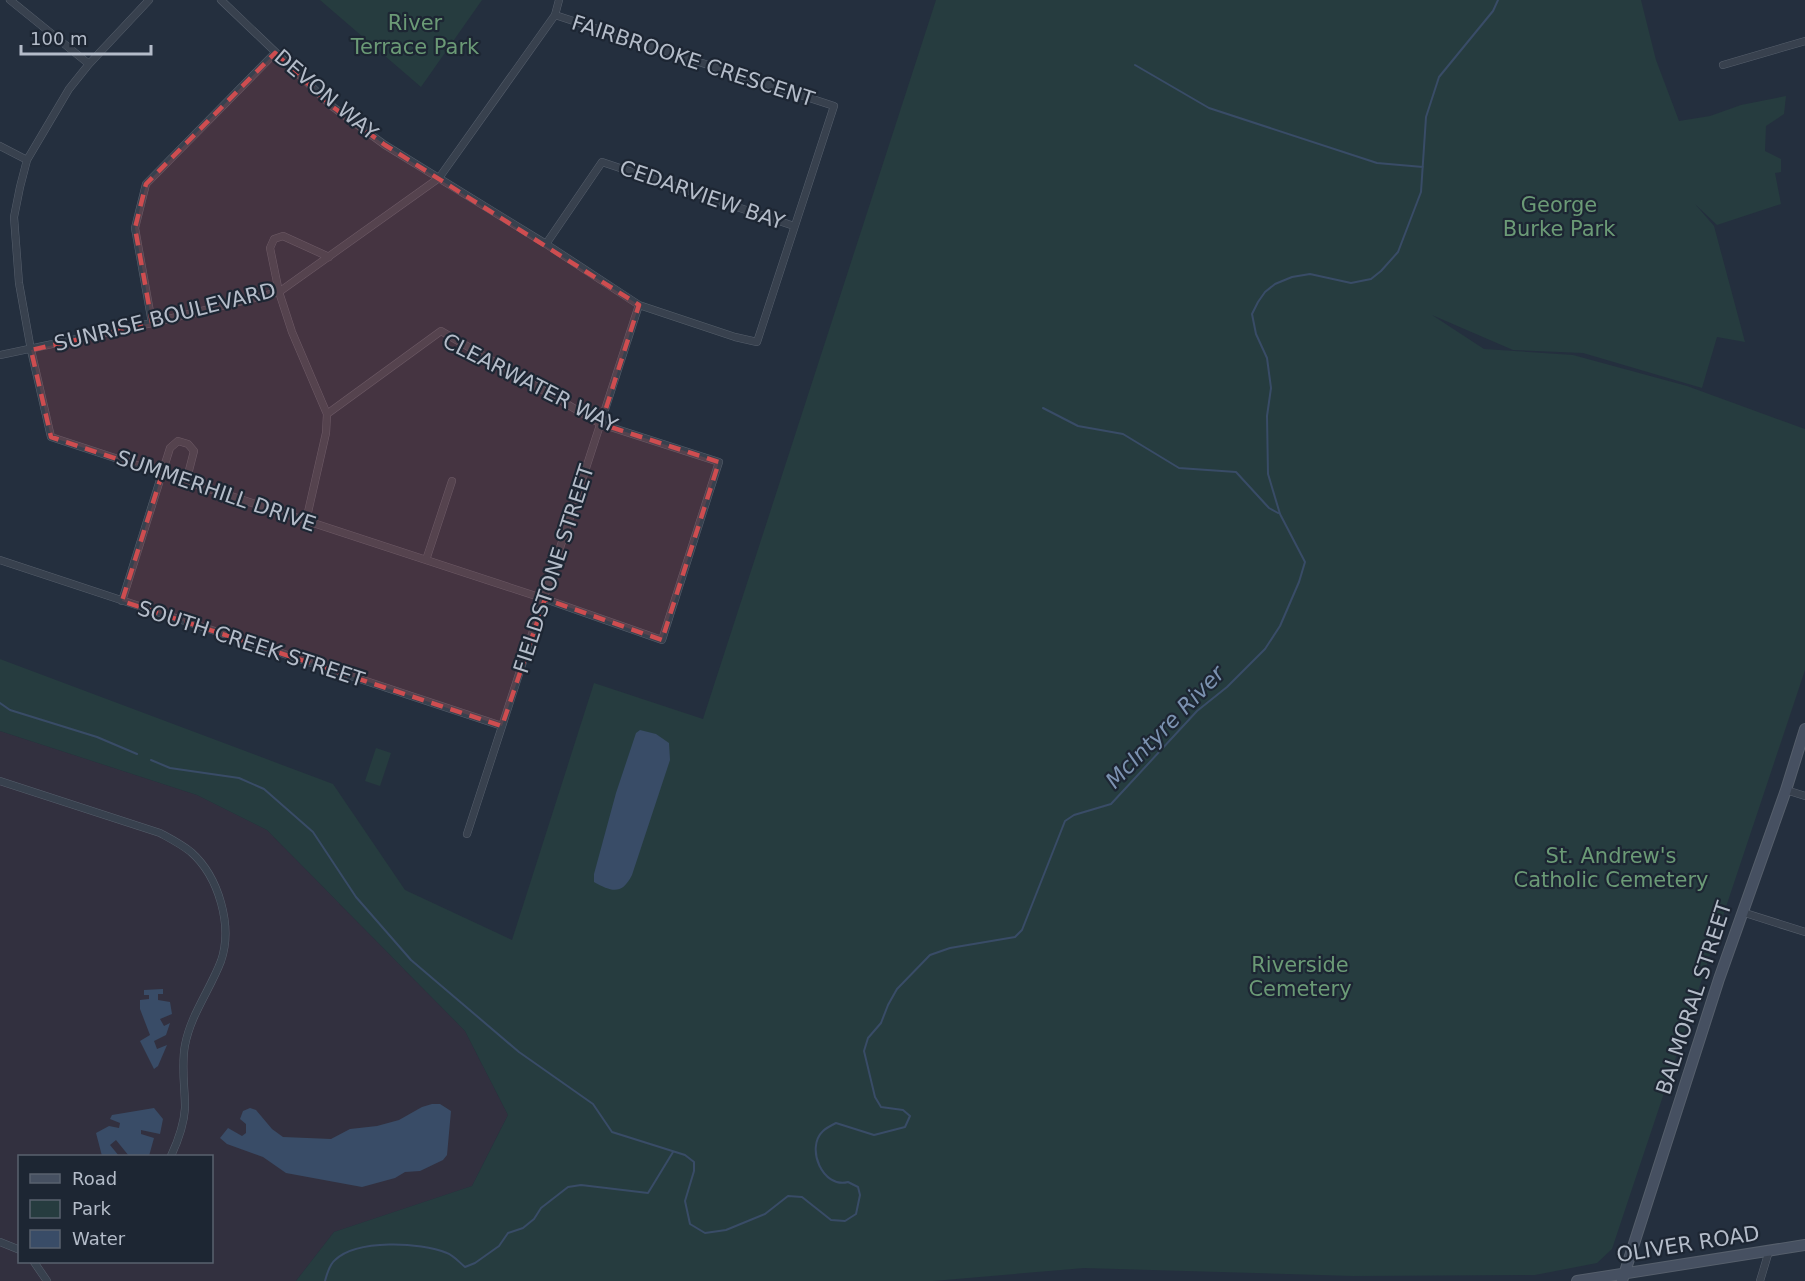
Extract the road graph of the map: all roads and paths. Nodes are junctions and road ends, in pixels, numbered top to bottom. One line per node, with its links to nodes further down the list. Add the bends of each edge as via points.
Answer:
1 (10, 0): 8 (street)
2 (149, 0): 8 (street, SUMMERHILL DRIVE)
3 (221, 0): 7 (street, DEVON WAY)
4 (559, 0): 5 (street, SUNRISE BOULEVARD)
5 (555, 15): 12 (street, SUNRISE BOULEVARD); 13 (street, FAIRBROOKE CRESCENT, via 834,106)
6 (1805, 40): 9 (street)
7 (275, 53): 12 (street, DEVON WAY, via 333,107); 18 (street, via 146,184 135,228)
8 (88, 64): 11 (street, SUMMERHILL DRIVE, via 55,110)
9 (1723, 65)
10 (0, 146): 11 (street)
11 (27, 160): 19 (street, SUMMERHILL DRIVE, via 14,217)
12 (439, 178): 14 (street, FAIRBROOKE CRESCENT); 15 (street, SUNRISE BOULEVARD)
13 (794, 226): 14 (street, CEDARVIEW BAY, via 602,162); 17 (street, FAIRBROOKE CRESCENT, via 757,342)
14 (546, 244): 17 (street, FAIRBROOKE CRESCENT)
15 (329, 258): 16 (street, SUNRISE BOULEVARD); 16 (street, via 290,238 274,239 270,248)
16 (279, 292): 18 (street, SUNRISE BOULEVARD); 21 (street)
17 (639, 304): 22 (street, FIELDSTONE STREET)
18 (152, 323): 19 (street, SUNRISE BOULEVARD)
19 (31, 350): 20 (street, SUNRISE BOULEVARD); 24 (street, SUMMERHILL DRIVE, via 51,437)
20 (0, 355)
21 (327, 414): 22 (street, CLEARWATER WAY, via 441,332); 27 (street)
22 (601, 423): 23 (street, CLEARWATER WAY); 30 (street, FIELDSTONE STREET)
23 (719, 462): 30 (street, SUMMERHILL DRIVE, via 662,640)
24 (162, 474): 25 (street, SUMMERHILL DRIVE); 25 (street, via 173,443 183,442 194,451); 31 (street)
25 (186, 482): 27 (street, SUMMERHILL DRIVE)
26 (452, 482): 29 (street)
27 (306, 521): 29 (street, SUMMERHILL DRIVE)
28 (0, 560): 31 (street, SOUTH CREEK STREET)
29 (426, 560): 30 (street, SUMMERHILL DRIVE)
30 (545, 599): 32 (street, FIELDSTONE STREET)
31 (122, 601): 32 (street, SOUTH CREEK STREET)
32 (502, 726): 37 (street, FIELDSTONE STREET)
33 (1805, 729): 35 (main road, BALMORAL STREET)
34 (0, 781): 40 (street, via 160,833 192,854 219,896 224,946 210,986 190,1024 183,1063 185,1109)
35 (1786, 790): 36 (street); 38 (main road, BALMORAL STREET)
36 (1805, 796)
37 (467, 834)
38 (1742, 912): 39 (street); 46 (main road, BALMORAL STREET)
39 (1805, 932)
40 (171, 1155)
41 (0, 1242): 43 (street)
42 (1805, 1245): 44 (main road, OLIVER ROAD)
43 (18, 1249)
44 (1769, 1251): 46 (main road, OLIVER ROAD); 49 (street)
45 (35, 1263): 47 (street)
46 (1623, 1277): 48 (main road, OLIVER ROAD)
47 (47, 1281)
48 (1577, 1281)
49 (1760, 1281)

